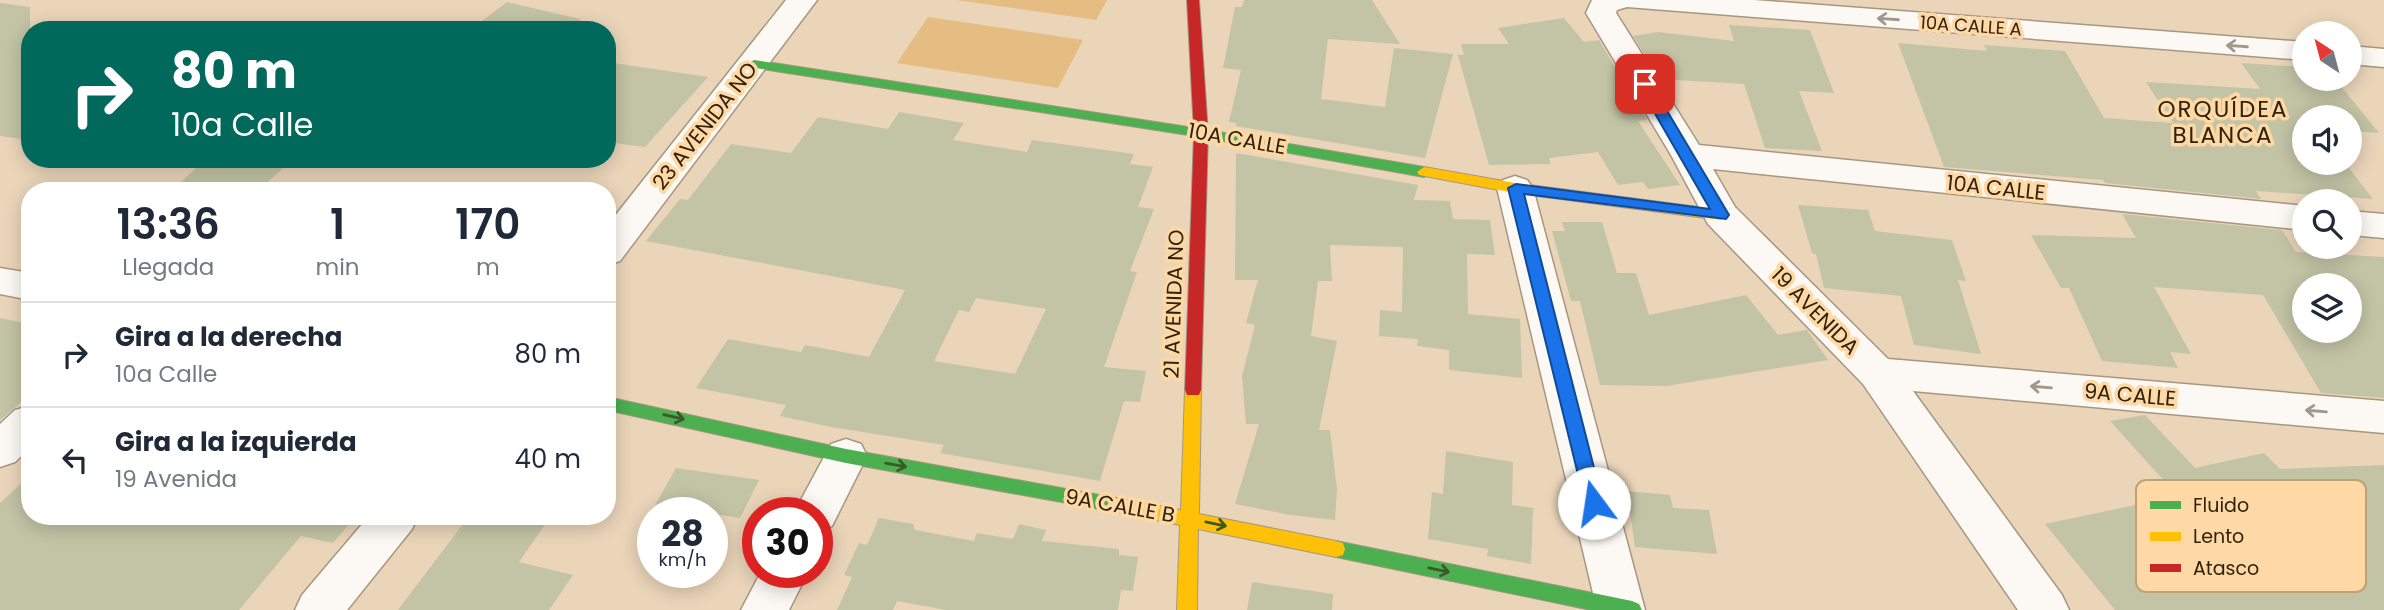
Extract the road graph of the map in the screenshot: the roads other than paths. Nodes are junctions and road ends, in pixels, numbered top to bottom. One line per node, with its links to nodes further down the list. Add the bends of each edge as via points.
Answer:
1 (802, 0): 7 (street, 23 AVENIDA NO)
2 (1193, 0): 8 (street, 21 AVENIDA NO)
3 (1619, 1): 4 (street, 10A CALLE A, one-way to 3); 9 (street, 19 AVENIDA, via 1601,13)
4 (2292, 50)
5 (2362, 56): 6 (street)
6 (2384, 58)
7 (754, 64): 8 (street, 10A CALLE); 15 (street, 23 AVENIDA NO)
8 (1200, 133): 10 (street, 10A CALLE); 25 (street, 21 AVENIDA NO)
9 (1688, 155): 11 (street, 19 AVENIDA); 12 (street, 10A CALLE)
10 (1516, 188): 11 (street, 10A CALLE); 28 (street)
11 (1721, 215): 18 (street, 19 AVENIDA)
12 (2292, 217)
13 (2362, 224): 14 (street)
14 (2384, 226)
15 (616, 240)
16 (0, 281): 17 (street)
17 (21, 285)
18 (1877, 373): 20 (street, 9A CALLE, one-way to 18); 32 (street, 19 AVENIDA)
19 (616, 405): 23 (street, 9A CALLE B, one-way to 23)
20 (2384, 417)
21 (21, 430): 22 (street)
22 (0, 450)
23 (846, 456): 24 (street); 25 (street, 9A CALLE B, one-way to 25)
24 (824, 497)
25 (1189, 518): 28 (street, 9A CALLE B, one-way to 28); 31 (street, 21 AVENIDA NO)
26 (389, 525): 29 (street)
27 (777, 588): 30 (street)
28 (1625, 609)
29 (319, 610)
30 (765, 610)
31 (1187, 610)
32 (2045, 610)

